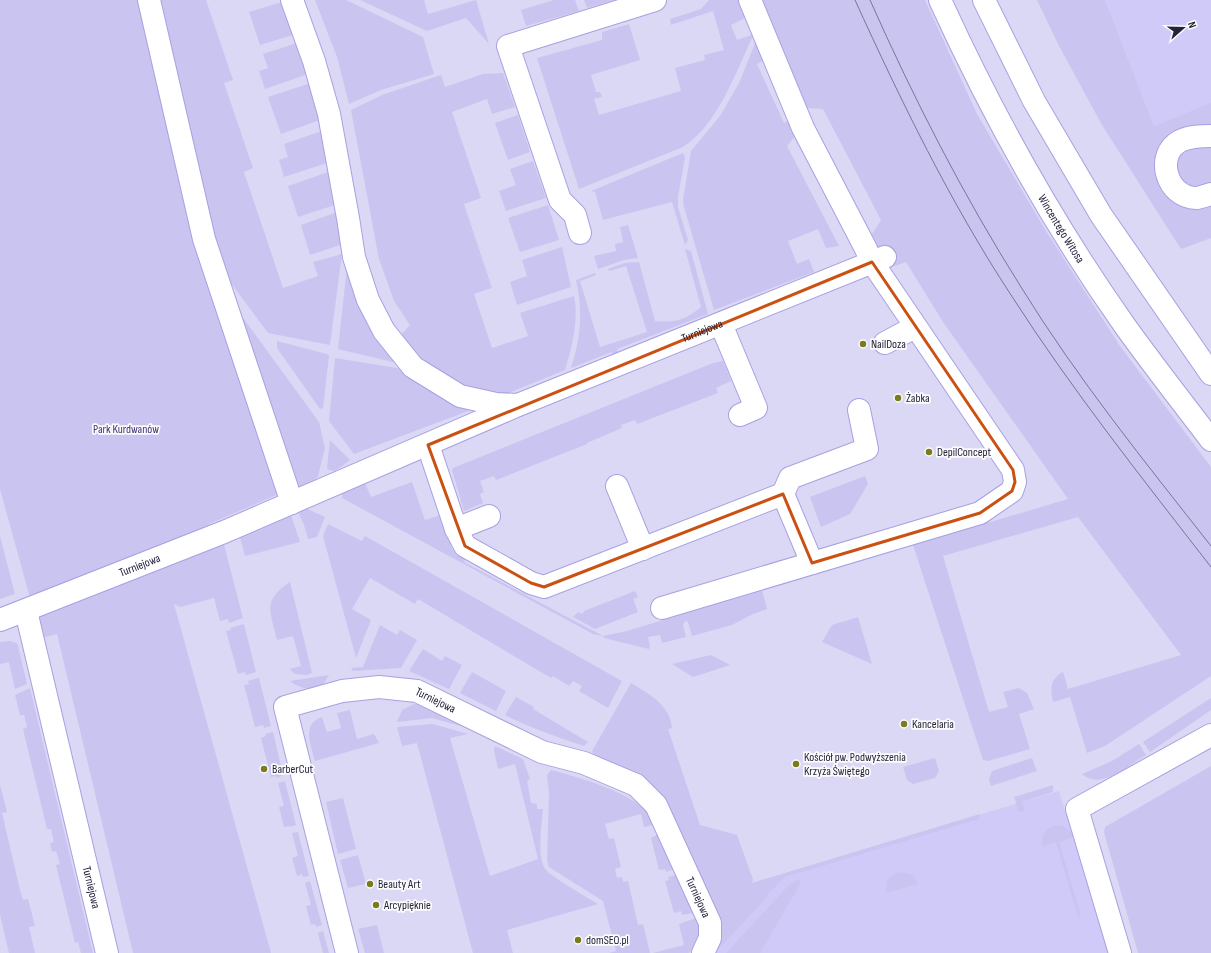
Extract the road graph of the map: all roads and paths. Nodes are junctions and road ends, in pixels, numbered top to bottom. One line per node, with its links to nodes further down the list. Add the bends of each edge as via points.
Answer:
1 (149, 0): 22 (street, via 204,240)
2 (292, 0): 16 (street, Turniejowa, via 314,61 329,114 354,257 368,300 384,331 413,367 460,396)
3 (655, 0): 9 (street, via 508,46 560,200 575,216)
4 (750, 0): 10 (street, via 803,128)
5 (940, 0): 18 (street, Wincentego Witosa, via 997,117 1039,192 1125,326)
6 (984, 0): 14 (street, via 1034,101 1101,215)
7 (1211, 136): 8 (street, via 1195,137 1180,142 1170,150 1165,172 1172,187 1182,193 1195,198)
8 (1211, 194)
9 (580, 233)
10 (879, 259): 11 (street, Turniejowa); 12 (street)
11 (721, 324): 15 (street); 16 (street, Turniejowa)
12 (915, 326): 13 (street); 26 (street, via 1013,470 1015,482 1012,491 980,514)
13 (885, 342)
14 (1211, 374)
15 (752, 402)
16 (518, 406): 19 (street, Turniejowa)
17 (859, 410): 21 (street, via 867,449 790,478)
18 (1211, 440)
19 (428, 445): 22 (street, Turniejowa); 24 (street)
20 (617, 486): 25 (street)
21 (783, 494): 25 (street); 26 (street)
22 (292, 503): 28 (street, Turniejowa)
23 (488, 516): 24 (street)
24 (456, 529): 25 (street, via 465,546 531,584 544,587)
25 (643, 549)
26 (812, 563): 27 (street)
27 (662, 608)
28 (26, 611): 29 (street, Turniejowa); 31 (street, Turniejowa)
29 (0, 620)
30 (1211, 735): 34 (street, via 1077,809)
31 (107, 953)
32 (347, 953): 33 (street, Turniejowa, via 285,707 342,691 379,687 417,691 542,752 584,763 636,785 656,805 710,923 710,938)
33 (703, 953)
34 (1120, 953)

